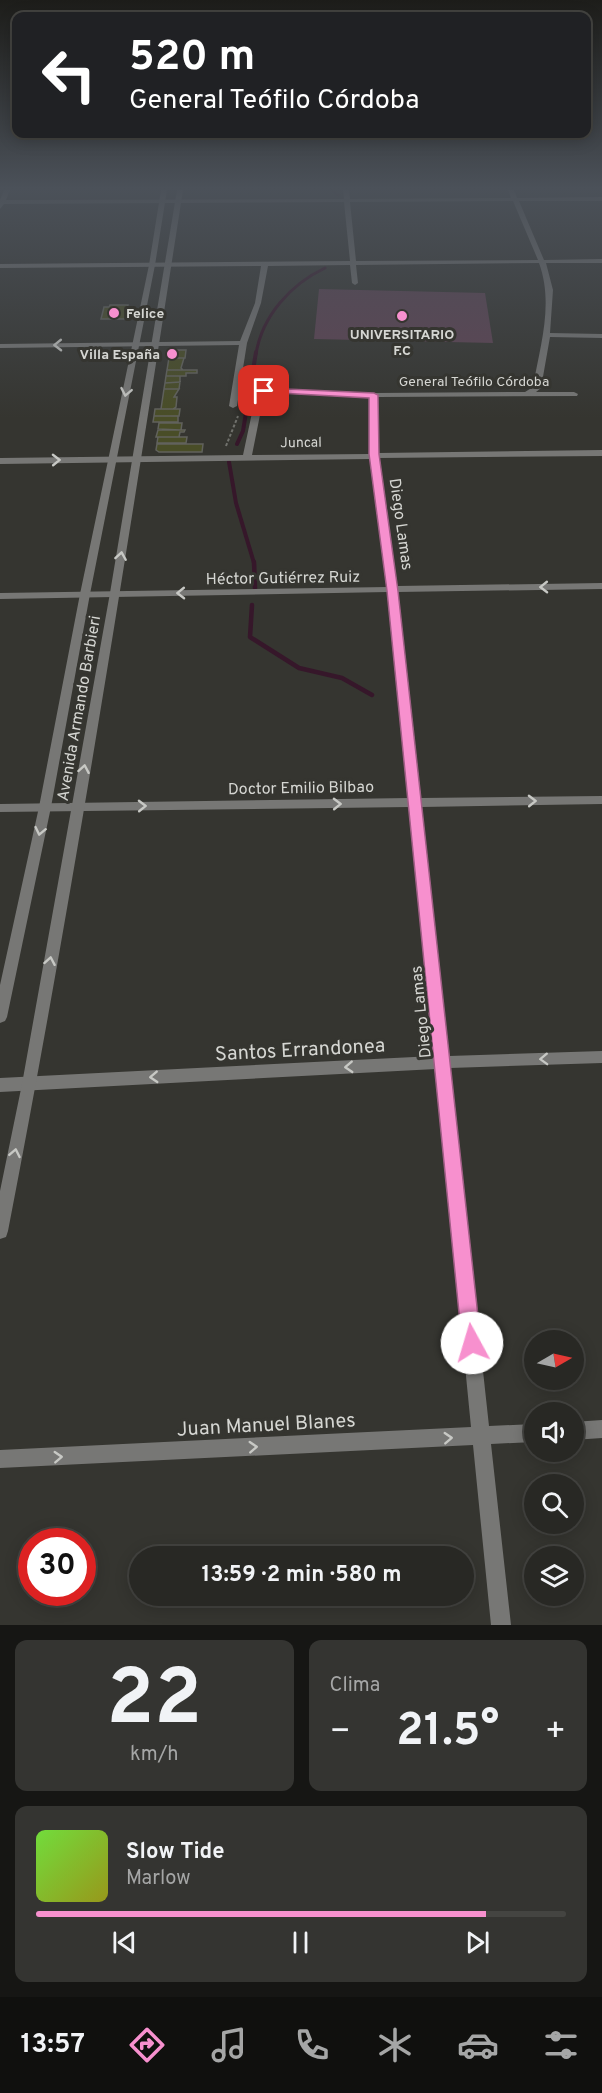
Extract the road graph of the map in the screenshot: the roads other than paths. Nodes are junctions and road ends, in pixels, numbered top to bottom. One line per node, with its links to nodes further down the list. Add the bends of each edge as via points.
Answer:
1 (152, 265): 12 (street, Avenida Armando Barbieri)
2 (0, 266): 3 (street)
3 (25, 266)
4 (168, 266): 13 (street, Avenida Armando Barbieri)
5 (265, 266): 11 (street, via 258,303)
6 (353, 266): 8 (street)
7 (542, 266): 9 (street, via 550,290)
8 (355, 283)
9 (546, 335): 10 (street); 15 (street, via 537,388)
10 (602, 336)
11 (243, 343): 13 (street); 18 (street)
12 (136, 344): 13 (street); 14 (street, one-way to 14); 23 (street, Avenida Armando Barbieri, one-way to 23)
13 (155, 344): 22 (street, Avenida Armando Barbieri)
14 (0, 346)
15 (526, 394): 16 (street, General Teófilo Córdoba); 17 (street, General Teófilo Córdoba)
16 (574, 394)
17 (374, 395): 20 (street, Diego Lamas); 21 (street, General Teófilo Córdoba, via 264,391 260,394)
18 (233, 406)
19 (602, 453): 20 (street, Juncal)
20 (374, 454): 21 (street, Juncal); 26 (street, Diego Lamas)
21 (247, 457): 22 (street, Juncal)
22 (136, 459): 23 (street, Juncal); 27 (street, Avenida Armando Barbieri, one-way to 22)
23 (112, 460): 24 (street, Juncal, one-way to 23); 28 (street, Avenida Armando Barbieri)
24 (0, 461)
25 (602, 586): 26 (street, Héctor Gutiérrez Ruiz, one-way to 26)
26 (393, 591): 27 (street, Héctor Gutiérrez Ruiz, one-way to 27); 31 (street, Diego Lamas)
27 (115, 593): 28 (street, Héctor Gutiérrez Ruiz); 32 (street, Avenida Armando Barbieri, one-way to 27)
28 (85, 594): 29 (street, Héctor Gutiérrez Ruiz); 33 (street, Avenida Armando Barbieri)
29 (0, 596)
30 (602, 800): 31 (street, Doctor Emilio Bilbao, one-way to 30)
31 (415, 803): 32 (street, Doctor Emilio Bilbao, one-way to 31); 37 (street, Diego Lamas)
32 (78, 806): 33 (street, Doctor Emilio Bilbao); 38 (street, Avenida Armando Barbieri, one-way to 32)
33 (45, 807): 34 (street, Doctor Emilio Bilbao); 35 (street, Avenida Armando Barbieri, one-way to 35)
34 (0, 808)
35 (0, 1017)
36 (602, 1057): 37 (street, Santos Errandonea, one-way to 37)
37 (443, 1062): 38 (street, Santos Errandonea, one-way to 38); 44 (street, Diego Lamas)
38 (29, 1084): 39 (street, Santos Errandonea); 40 (street, Avenida Armando Barbieri, one-way to 38)
39 (0, 1085)
40 (0, 1230)
41 (602, 1429): 42 (street)
42 (584, 1430)
43 (524, 1434): 44 (street, Juan Manuel Blanes)
44 (481, 1436): 45 (street, Juan Manuel Blanes, one-way to 44); 46 (street, Diego Lamas)
45 (0, 1459)
46 (501, 1625)

